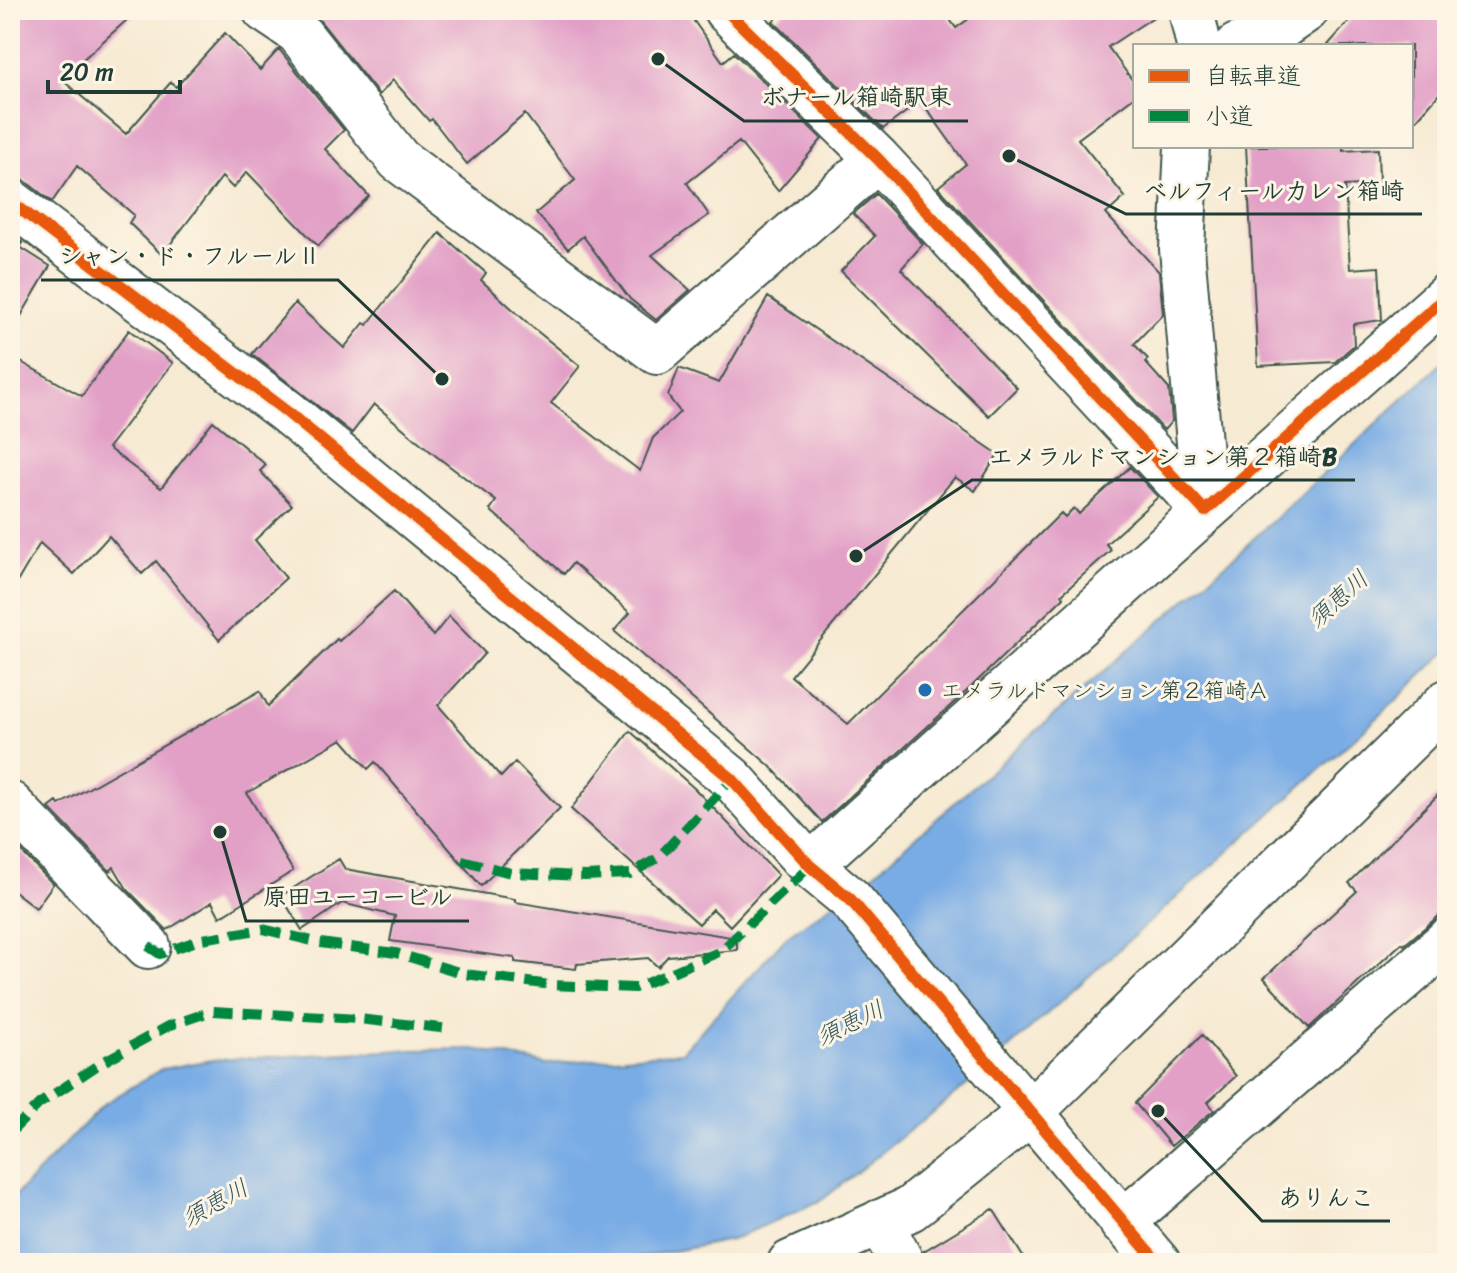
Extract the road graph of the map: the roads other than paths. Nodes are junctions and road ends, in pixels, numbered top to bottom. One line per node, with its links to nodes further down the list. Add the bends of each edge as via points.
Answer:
1 (265, 10): 8 (street, via 298,32 399,160 657,352)
2 (726, 10): 8 (street)
3 (1191, 10): 5 (street)
4 (1306, 10): 6 (street)
5 (1199, 44)
6 (1242, 44)
7 (1187, 148): 11 (street, via 1182,249)
8 (878, 159): 11 (street)
9 (10, 201): 14 (street, via 287,412 720,769)
10 (1447, 296): 11 (street)
11 (1205, 511): 14 (street)
12 (1447, 702): 17 (street)
13 (10, 804): 16 (street)
14 (810, 866): 17 (street, via 850,899)
15 (1447, 941): 19 (street)
16 (148, 946)
17 (1031, 1112): 18 (street, via 910,1209); 19 (street)
18 (880, 1222): 20 (street); 21 (street)
19 (1122, 1223): 22 (street)
20 (790, 1263)
21 (902, 1263)
22 (1158, 1263)

